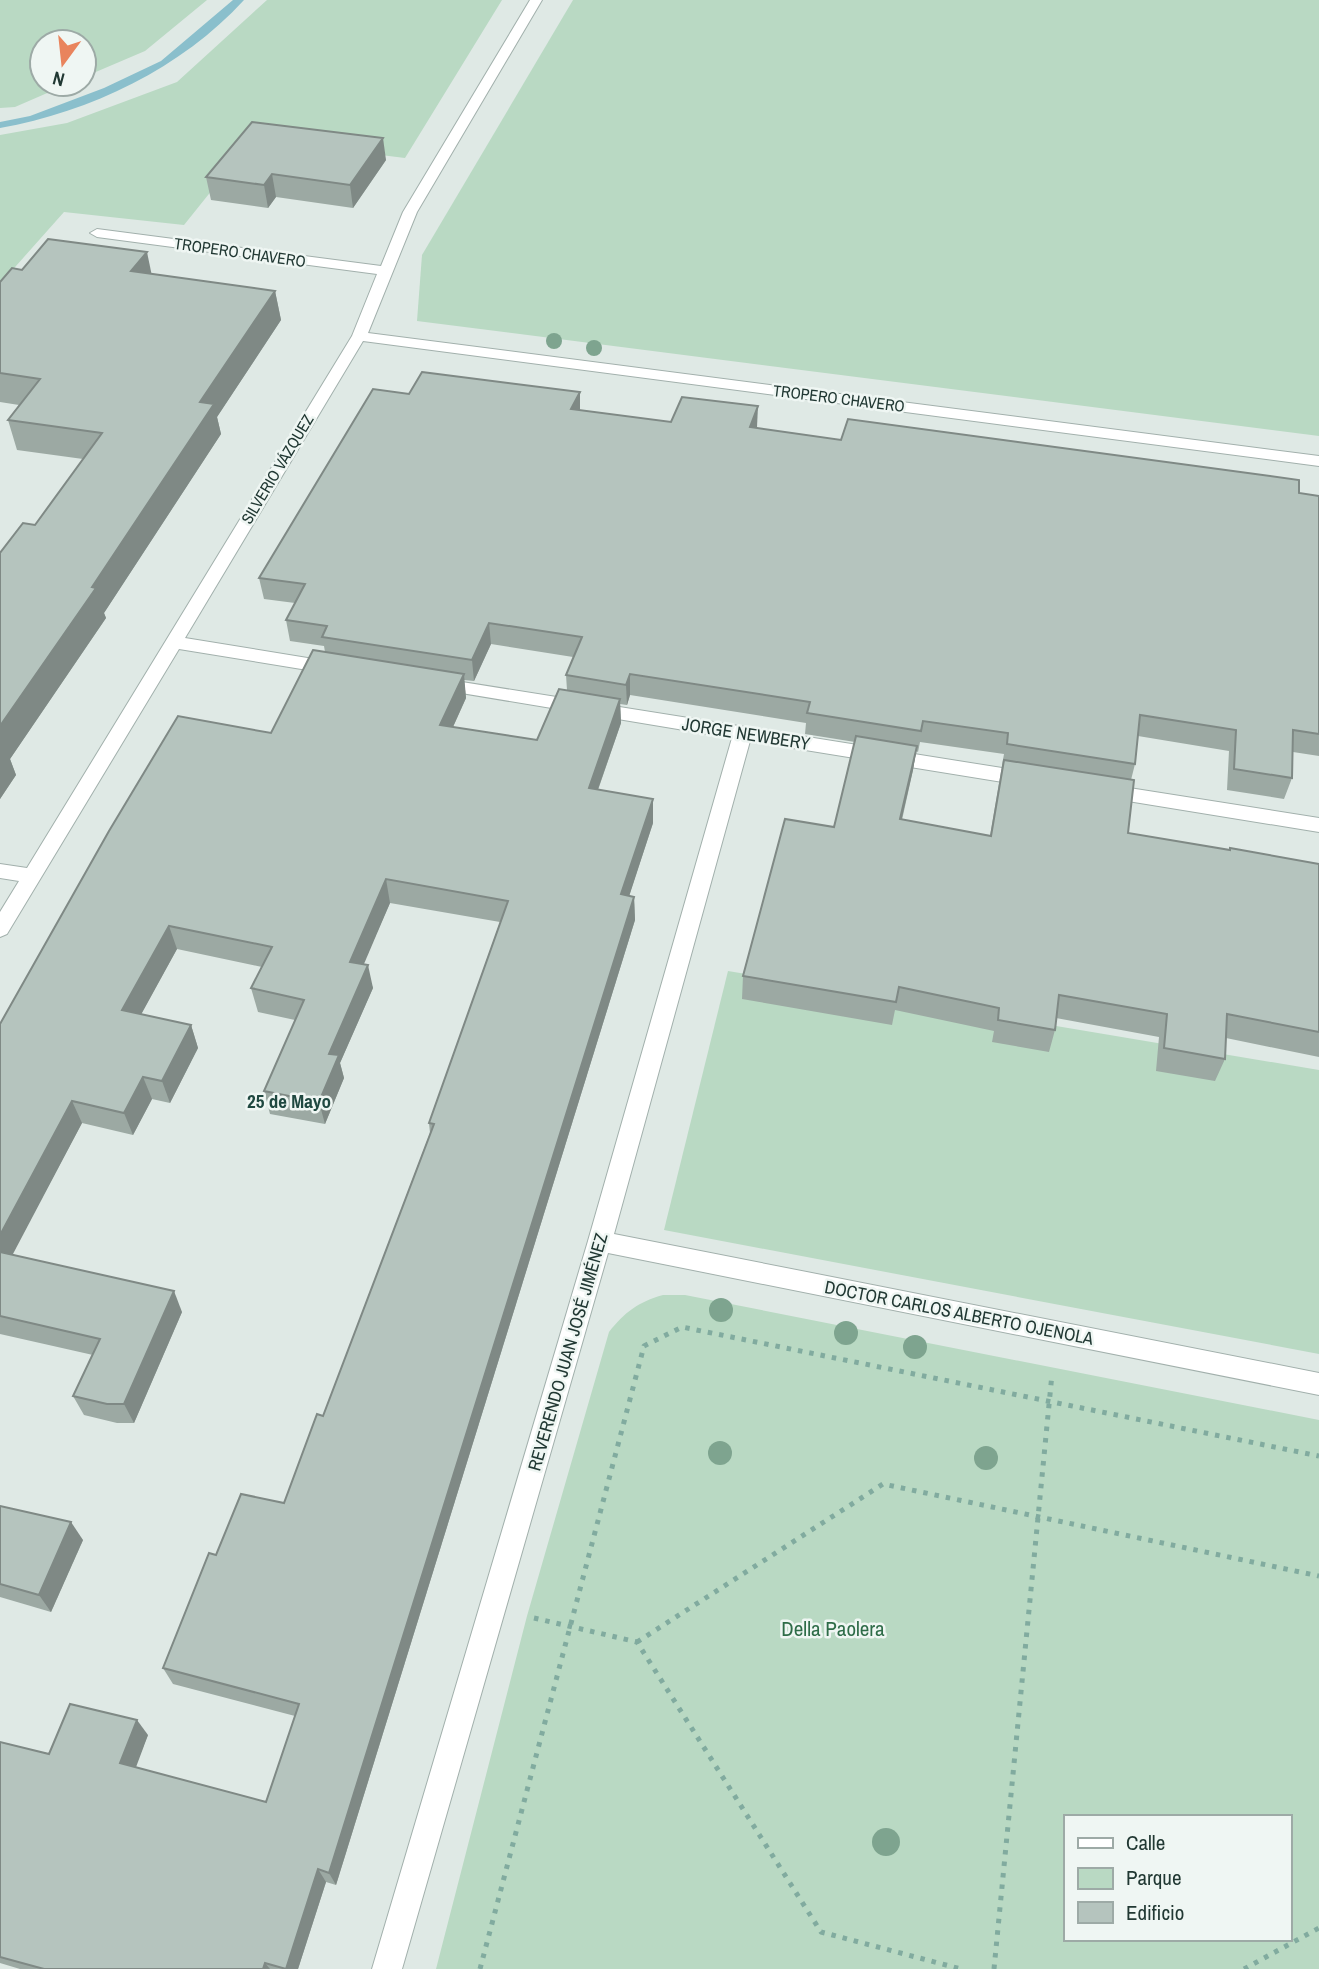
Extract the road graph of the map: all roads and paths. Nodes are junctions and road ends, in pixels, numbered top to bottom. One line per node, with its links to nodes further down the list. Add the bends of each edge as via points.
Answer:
1 (536, 0): 3 (street, SILVERIO VÁZQUEZ, via 410,212)
2 (97, 233): 3 (street, TROPERO CHAVERO)
3 (384, 271): 4 (street, SILVERIO VÁZQUEZ)
4 (359, 335): 5 (street, TROPERO CHAVERO); 6 (street, SILVERIO VÁZQUEZ)
5 (1319, 461)
6 (172, 642): 7 (street); 14 (street, SILVERIO VÁZQUEZ)
7 (349, 670)
8 (417, 681): 9 (street, JORGE NEWBERY)
9 (743, 733): 10 (street, JORGE NEWBERY); 16 (street, REVERENDO JUAN JOSÉ JIMÉNEZ)
10 (1045, 781)
11 (1086, 788): 12 (street)
12 (1319, 825)
13 (0, 871): 14 (street)
14 (32, 876): 15 (street, SILVERIO VÁZQUEZ)
15 (0, 929)
16 (600, 1241): 17 (street, DOCTOR CARLOS ALBERTO OJENOLA); 23 (street, REVERENDO JUAN JOSÉ JIMÉNEZ)
17 (1056, 1333): 18 (street, DOCTOR CARLOS ALBERTO OJENOLA); 19 (path)
18 (1319, 1384)
19 (1050, 1401): 20 (path); 21 (path); 24 (path, via 682,1327 644,1346)
20 (1319, 1456)
21 (1040, 1517): 22 (path); 25 (path, via 883,1484); 30 (path)
22 (1319, 1576)
23 (493, 1608): 24 (path); 27 (street, REVERENDO JUAN JOSÉ JIMÉNEZ)
24 (569, 1626): 25 (path); 28 (path)
25 (637, 1642): 29 (path, via 821,1932)
26 (1319, 1928): 31 (path)
27 (387, 1969)
28 (480, 1969)
29 (961, 1969)
30 (993, 1969)
31 (1244, 1969)

